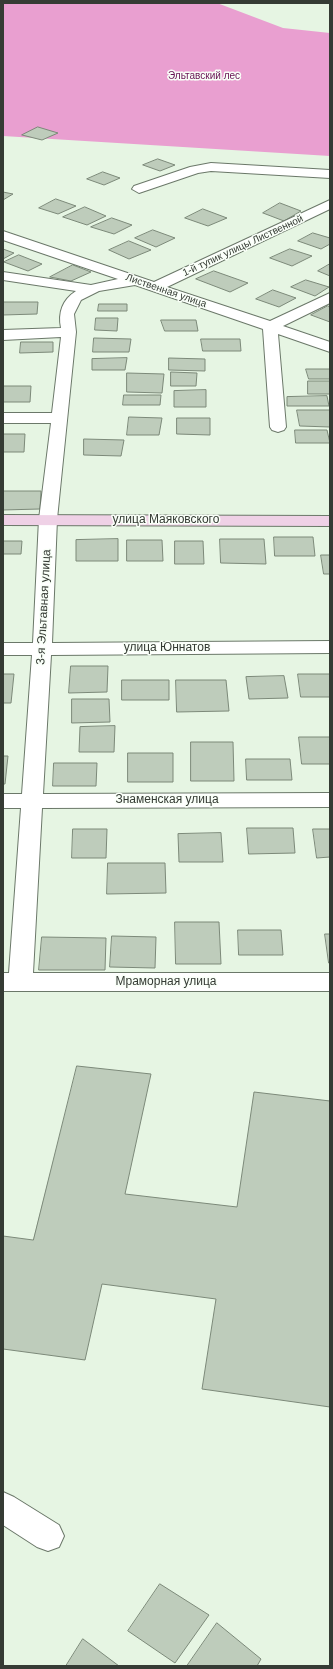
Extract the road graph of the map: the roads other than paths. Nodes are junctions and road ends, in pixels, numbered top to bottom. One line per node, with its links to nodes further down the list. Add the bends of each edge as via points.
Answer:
1 (330, 174): 2 (street, via 211,167)
2 (139, 189)
3 (330, 204): 7 (street, 1-й тупик улицы Лиственной)
4 (3, 235): 6 (street, Лиственная улица)
5 (3, 276): 8 (street)
6 (134, 281): 7 (street, Лиственная улица); 8 (street, 3-я Эльтавная улица)
7 (155, 287): 10 (street, Лиственная улица)
8 (91, 289): 11 (street, 3-я Эльтавная улица, via 76,295 70,303 67,315)
9 (330, 297): 10 (street)
10 (270, 327): 13 (street, Лиственная улица); 16 (street)
11 (69, 332): 12 (street); 15 (street, 3-я Эльтавная улица)
12 (3, 335)
13 (330, 347)
14 (3, 418): 15 (street)
15 (59, 418): 17 (street, 3-я Эльтавная улица)
16 (278, 428)
17 (48, 519): 18 (street, улица Маяковского); 19 (street, улица Маяковского); 22 (street, 3-я Эльтавная улица)
18 (3, 520)
19 (330, 521)
20 (330, 647): 22 (street, улица Юннатов)
21 (3, 649): 22 (street, улица Юннатов)
22 (42, 649): 25 (street, 3-я Эльтавная улица)
23 (330, 800): 25 (street, Знаменская улица)
24 (3, 801): 25 (street, Знаменская улица)
25 (32, 801): 26 (street, 3-я Эльтавная улица)
26 (12, 982): 27 (street, Мраморная улица)
27 (330, 982)
28 (3, 1507): 29 (street)
29 (48, 1536)

